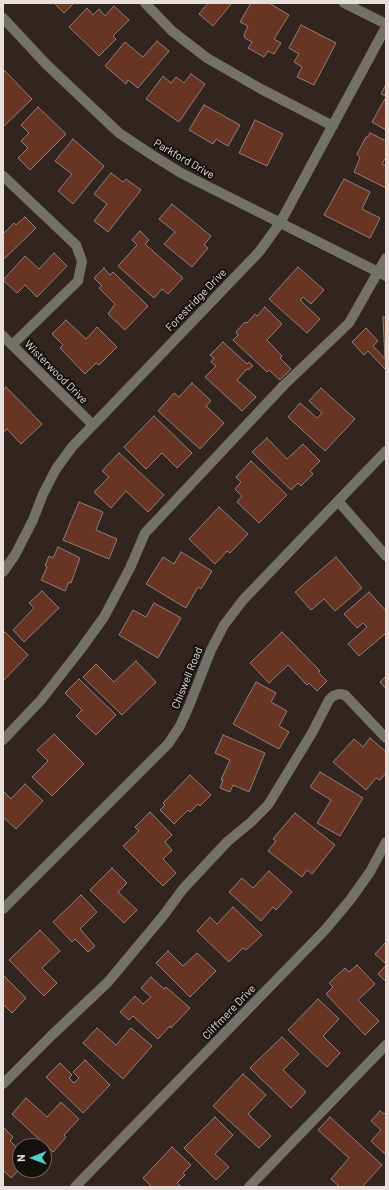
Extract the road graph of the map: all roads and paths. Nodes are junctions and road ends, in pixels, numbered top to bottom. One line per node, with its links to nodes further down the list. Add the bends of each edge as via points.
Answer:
1 (145, 3): 5 (street, via 172,31 207,58)
2 (344, 3): 4 (street)
3 (3, 18): 7 (street, Parkford Drive, via 46,64 119,133 181,173)
4 (386, 26): 5 (street, Forestridge Drive)
5 (333, 126): 7 (street, Forestridge Drive)
6 (3, 176): 11 (street, via 76,244 82,261 78,281)
7 (280, 223): 9 (street, Parkford Drive); 12 (street, Forestridge Drive, via 258,252)
8 (386, 258): 9 (street)
9 (382, 274): 18 (street, via 349,323 284,385 145,533 104,617 41,700)
10 (3, 336): 11 (street, Wisterwood Drive)
11 (12, 345): 12 (street, Wisterwood Drive)
12 (93, 425): 16 (street, Forestridge Drive, via 56,469 33,520)
13 (386, 451): 14 (street, Chiswell Road)
14 (338, 501): 15 (street); 20 (street, Chiswell Road, via 243,600 224,625 180,726 168,744)
15 (386, 556)
16 (3, 572)
17 (386, 738): 22 (street, via 345,695 333,696 268,805 227,842 183,889 108,982)
18 (3, 740)
19 (386, 842): 23 (street, Cliffmere Drive, via 370,872 325,930)
20 (3, 908)
21 (386, 1045): 24 (street)
22 (3, 1084)
23 (75, 1187)
24 (249, 1187)

